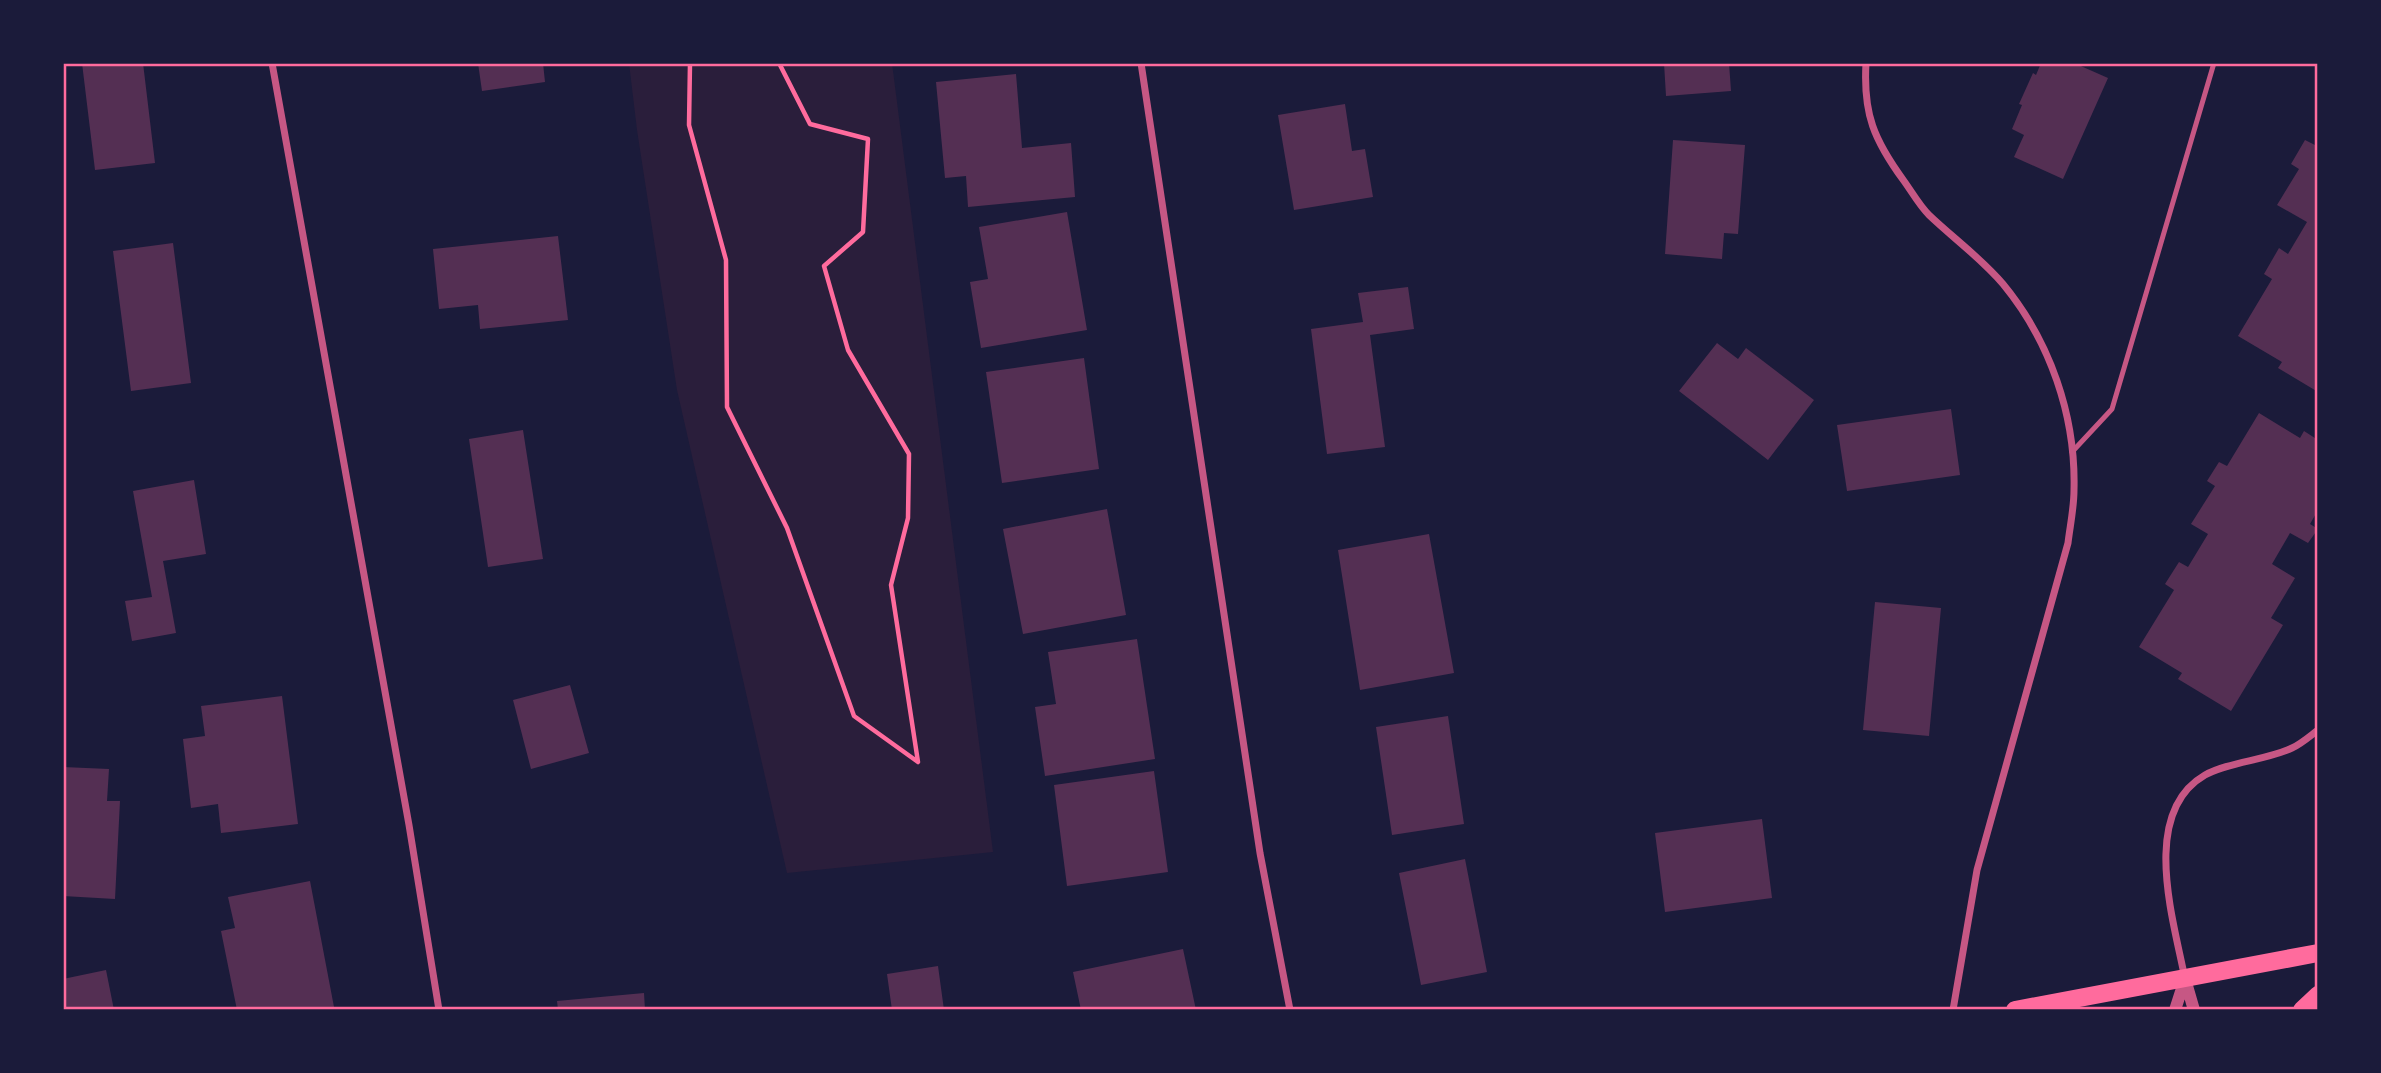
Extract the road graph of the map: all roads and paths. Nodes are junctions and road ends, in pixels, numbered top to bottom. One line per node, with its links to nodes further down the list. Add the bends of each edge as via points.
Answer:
1 (272, 63): 12 (street)
2 (690, 63): 3 (path, via 689,125 726,260 727,407 787,528 854,716 918,762 891,585 908,518 909,454 848,349 824,266 863,232 868,139 810,124)
3 (779, 63)
4 (1141, 63): 13 (street, via 1261,853)
5 (1866, 63): 7 (street, via 1864,90 1871,126 1885,154 1928,213 2002,283 2036,332 2058,381)
6 (2214, 63): 7 (lane, via 2112,409)
7 (2072, 453): 14 (street, via 2074,491 2068,543 1977,870)
8 (2318, 730): 10 (street, via 2293,748 2205,775 2179,798 2168,831 2165,874)
9 (2318, 953): 10 (main road)
10 (2185, 979): 15 (main road); 16 (street); 17 (street)
11 (2318, 995): 18 (main road)
12 (439, 1010)
13 (1290, 1010)
14 (1953, 1010)
15 (2015, 1010)
16 (2175, 1010)
17 (2194, 1010)
18 (2302, 1010)

